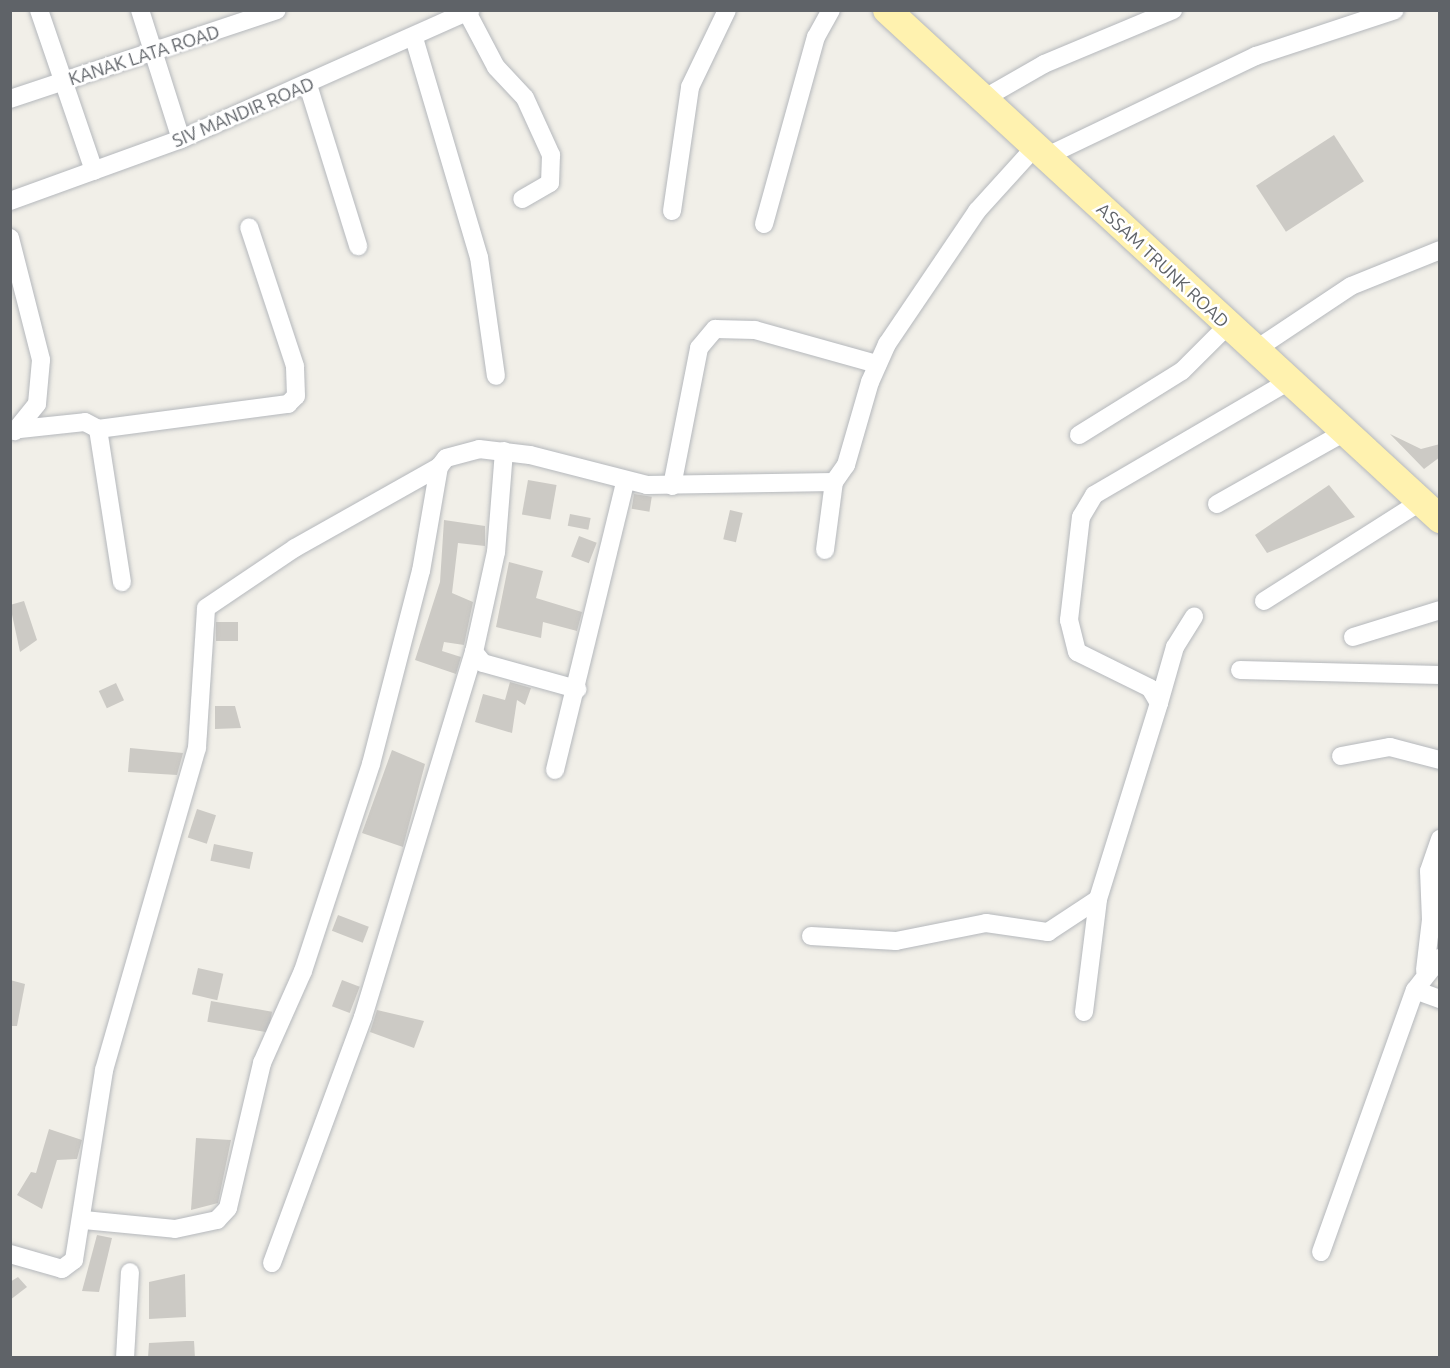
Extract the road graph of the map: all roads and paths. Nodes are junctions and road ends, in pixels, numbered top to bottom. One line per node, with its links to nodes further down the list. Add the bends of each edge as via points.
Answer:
1 (39, 10): 12 (street)
2 (140, 10): 11 (street)
3 (277, 10): 11 (street, KANAK LATA ROAD)
4 (727, 10): 21 (street, via 690,87)
5 (831, 10): 22 (street, via 816,37)
6 (887, 10): 15 (main road, ASSAM TRUNK ROAD)
7 (1173, 10): 15 (street, via 1044,64)
8 (1395, 10): 17 (street, via 1256,56)
9 (461, 12): 10 (street, SIV MANDIR ROAD); 19 (street, via 496,67 525,98 551,156 549,183)
10 (414, 38): 13 (street, SIV MANDIR ROAD); 30 (street, via 479,257)
11 (154, 54): 12 (street, KANAK LATA ROAD); 16 (street)
12 (63, 80): 14 (street, KANAK LATA ROAD); 18 (street)
13 (308, 85): 16 (street, SIV MANDIR ROAD); 25 (street)
14 (10, 99)
15 (982, 99): 17 (main road, ASSAM TRUNK ROAD)
16 (181, 139): 18 (street, SIV MANDIR ROAD)
17 (1034, 146): 27 (main road, ASSAM TRUNK ROAD); 29 (street, via 976,212)
18 (94, 171): 20 (street, SIV MANDIR ROAD)
19 (522, 198)
20 (10, 201)
21 (672, 212)
22 (764, 224)
23 (249, 227): 32 (street, via 295,366 296,396 288,405)
24 (10, 238): 33 (street, via 41,360 37,404)
25 (358, 246)
26 (1440, 250): 28 (street, via 1351,286)
27 (1228, 325): 28 (main road, ASSAM TRUNK ROAD); 35 (street, via 1182,371)
28 (1255, 350): 31 (main road, ASSAM TRUNK ROAD)
29 (877, 364): 39 (street, via 846,465); 40 (street, via 755,330 715,328 699,348)
30 (496, 376)
31 (1289, 381): 34 (main road, ASSAM TRUNK ROAD); 53 (street, via 1103,489 1085,507 1069,620 1077,652 1150,688)
32 (98, 429): 33 (street, via 85,422); 44 (street)
33 (15, 431)
34 (1345, 432): 41 (street); 42 (main road, ASSAM TRUNK ROAD)
35 (1079, 435)
36 (504, 451): 37 (street, via 461,452); 38 (street); 49 (street, via 496,552)
37 (439, 467): 65 (street, via 295,548 206,608 197,747 105,1070); 65 (street, via 421,571 376,745 303,971 262,1063 228,1208 217,1220 175,1229)
38 (625, 482): 40 (street); 52 (street)
39 (834, 482): 40 (street); 43 (street)
40 (672, 486)
41 (1217, 504)
42 (1430, 510): 45 (street)
43 (825, 550)
44 (122, 582)
45 (1264, 601)
46 (1440, 609): 48 (street)
47 (1194, 617): 53 (street, via 1175,648)
48 (1353, 637)
49 (474, 652): 52 (street, via 483,663); 68 (street, via 363,1017)
50 (1240, 669): 51 (street)
51 (1440, 675)
52 (577, 689): 56 (street)
53 (1159, 703): 58 (street)
54 (1341, 756): 55 (street, via 1390,747)
55 (1440, 760)
56 (555, 770)
57 (1440, 839): 61 (street, via 1429,871 1431,920)
58 (1098, 899): 59 (street, via 1048,932 986,923 896,941); 64 (street)
59 (811, 936)
60 (1440, 958): 61 (street)
61 (1425, 970): 62 (street)
62 (1415, 990): 63 (street); 66 (street)
63 (1440, 999)
64 (1084, 1011)
65 (84, 1220): 67 (street, via 69,1266 52,1268)
66 (1321, 1252)
67 (10, 1254)
68 (272, 1263)
69 (130, 1272): 70 (street)
70 (125, 1358)

